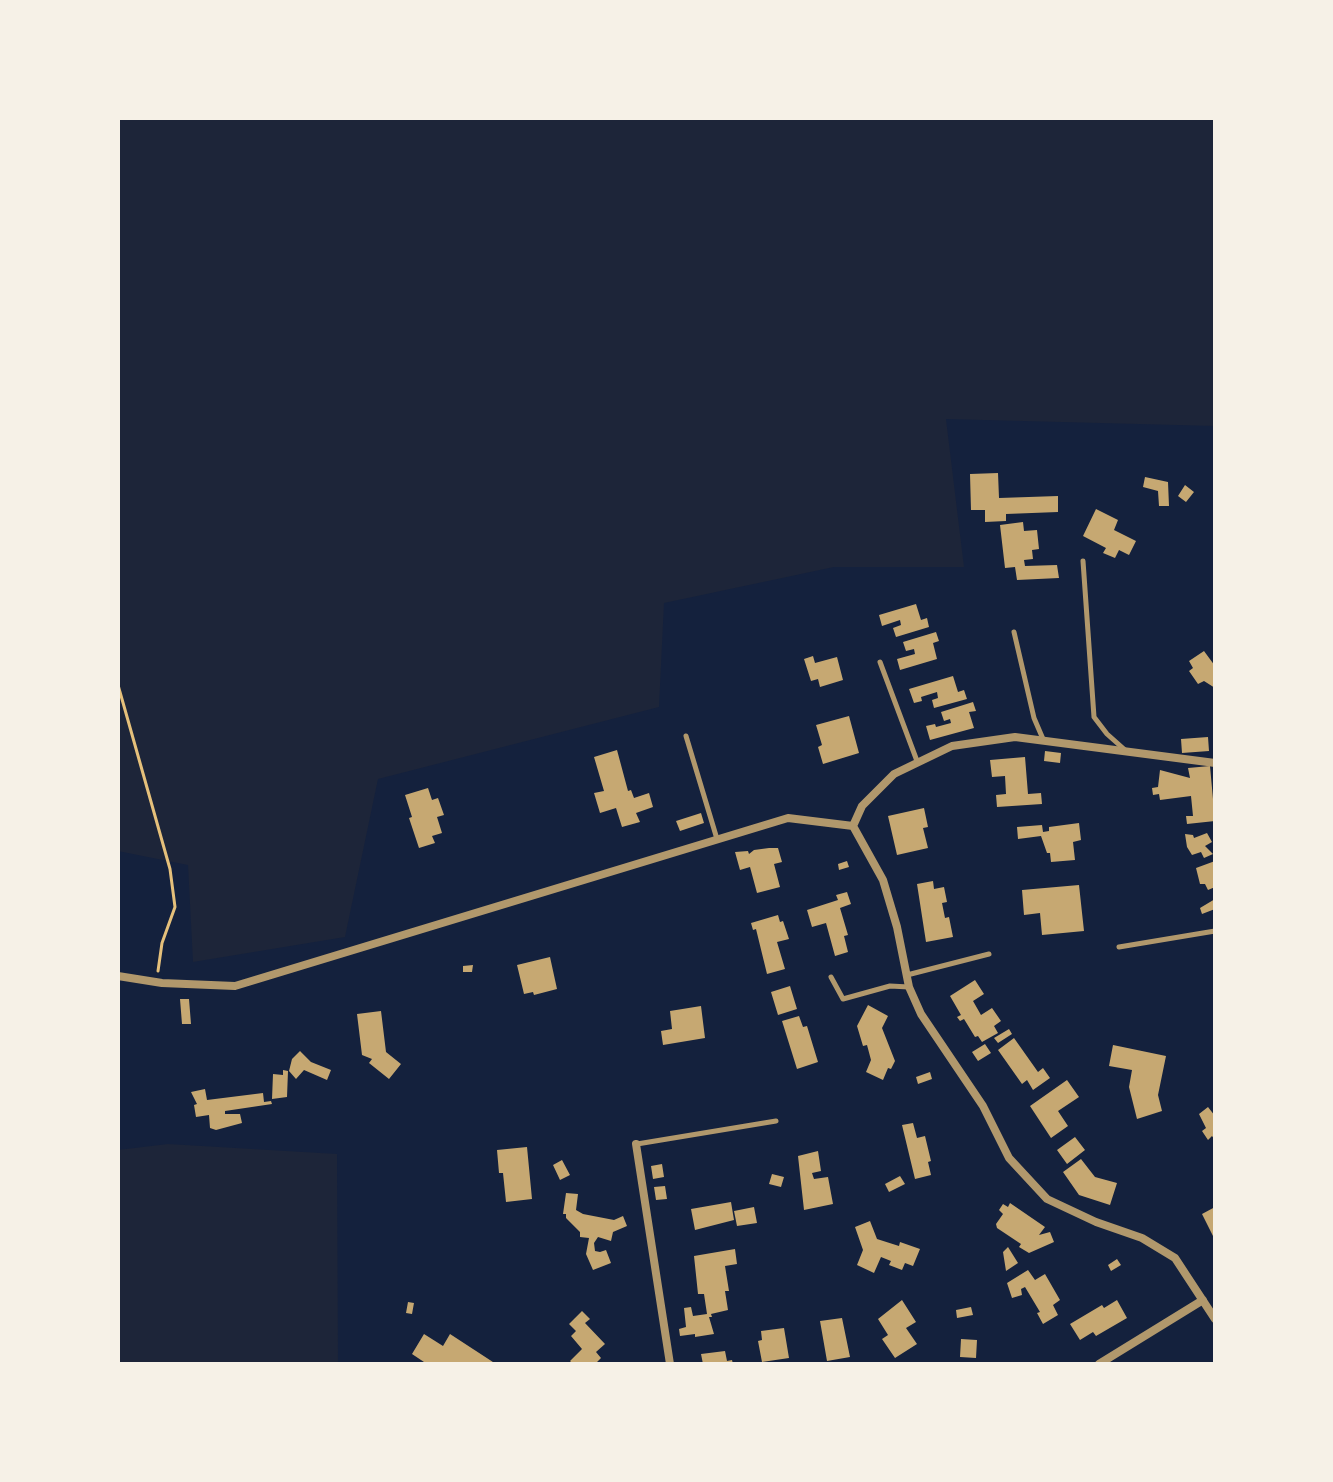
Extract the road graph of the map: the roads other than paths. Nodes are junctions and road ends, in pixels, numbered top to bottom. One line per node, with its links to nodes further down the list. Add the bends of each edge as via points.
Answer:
1 (1083, 561): 6 (lane, via 1094,717)
2 (1014, 632): 5 (lane)
3 (880, 662): 7 (lane)
4 (686, 736): 10 (lane)
5 (1043, 739): 6 (street); 7 (street, via 1015,737 952,746)
6 (1129, 753): 8 (street)
7 (917, 761): 9 (street, via 894,774 862,806)
8 (1215, 763)
9 (853, 826): 10 (street, via 788,818); 14 (street, via 883,880)
10 (717, 840): 15 (street, via 235,986)
11 (1215, 931): 12 (lane)
12 (1119, 947)
13 (989, 954): 14 (lane)
14 (906, 975): 17 (street)
15 (118, 976)
16 (831, 977): 17 (lane, via 843,999 890,986)
17 (909, 987): 20 (street, via 1009,1158 1047,1199 1142,1238 1175,1258)
18 (776, 1121): 19 (lane)
19 (636, 1144): 22 (street)
20 (1203, 1300): 21 (street); 23 (street)
21 (1215, 1319)
22 (670, 1364)
23 (1099, 1364)

